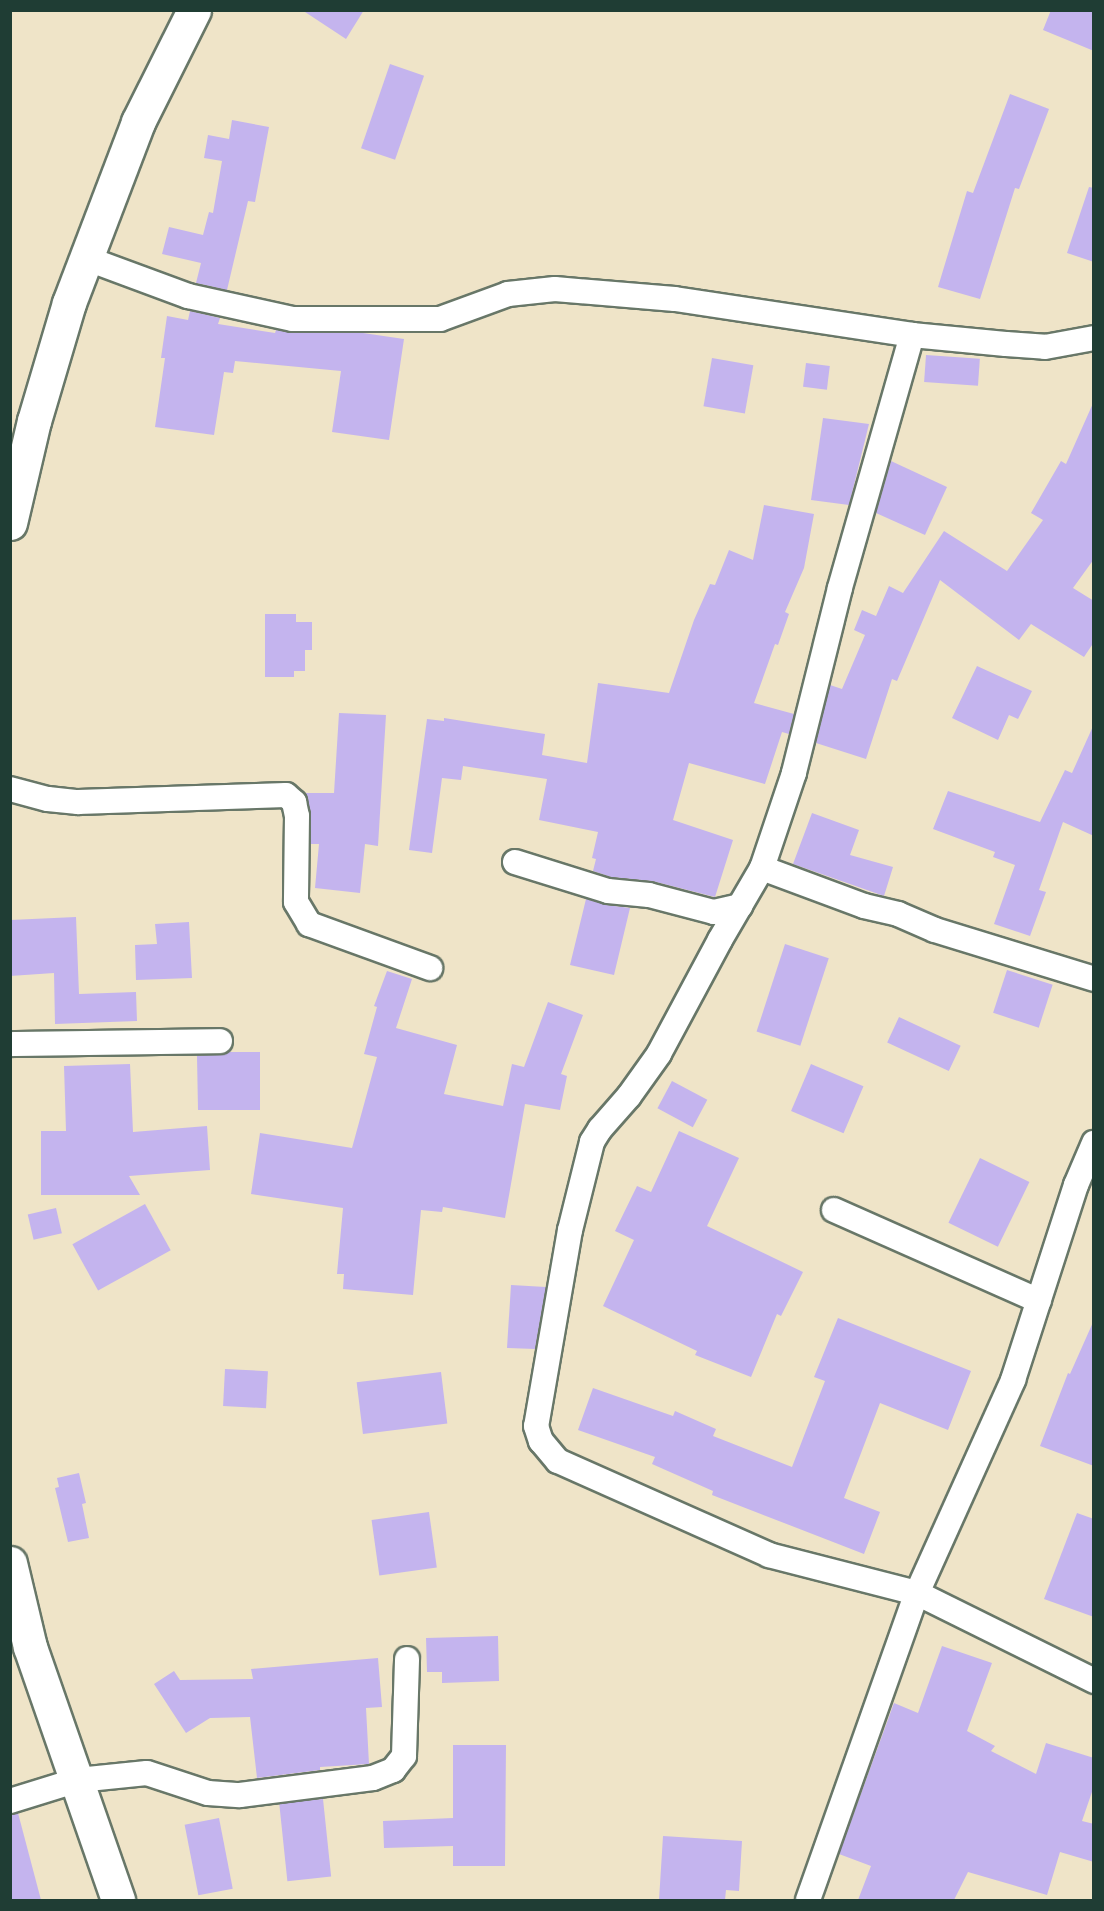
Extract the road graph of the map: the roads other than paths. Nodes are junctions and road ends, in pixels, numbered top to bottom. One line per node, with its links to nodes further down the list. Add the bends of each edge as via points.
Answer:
1 (194, 10): 2 (main road, via 138,122)
2 (88, 259): 3 (street, via 188,296 293,320 440,319 508,294 555,290 675,299); 5 (main road, via 69,303 34,421)
3 (912, 335): 4 (street, via 1045,347); 8 (street, via 840,588 794,773)
4 (1094, 338)
5 (10, 523)
6 (10, 789): 10 (street, via 78,802 286,795 294,802 297,816 296,902 309,924)
7 (515, 862): 9 (street, via 608,891 649,895 714,912)
8 (762, 868): 9 (street); 11 (street, via 935,930)
9 (740, 906): 18 (street, via 659,1054 592,1142 570,1230 536,1426 541,1441 558,1461 759,1550)
10 (430, 968)
11 (1094, 979)
12 (220, 1041): 13 (street)
13 (10, 1044)
14 (1094, 1143): 16 (street, via 1076,1185)
15 (834, 1210): 16 (street)
16 (1039, 1300): 18 (street, via 1012,1380)
17 (10, 1563): 21 (main road, via 30,1647)
18 (917, 1593): 20 (street); 24 (street)
19 (407, 1659): 21 (street, via 404,1756 393,1770 373,1778 240,1795 208,1793 147,1773)
20 (1094, 1681)
21 (78, 1780): 22 (street); 23 (main road)
22 (10, 1801)
23 (118, 1900)
24 (808, 1900)

